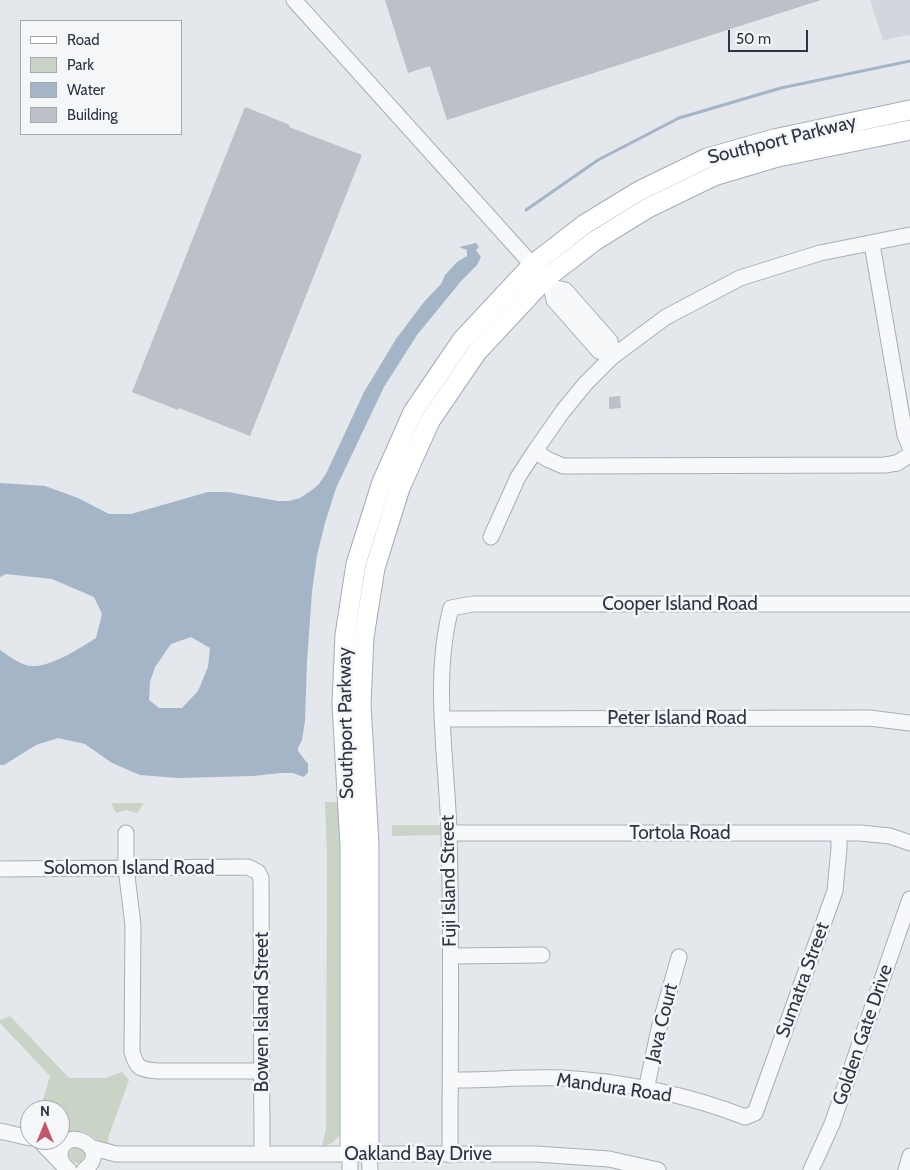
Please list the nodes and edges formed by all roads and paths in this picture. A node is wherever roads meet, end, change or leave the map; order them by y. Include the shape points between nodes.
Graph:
1 (294, 0) edge
2 (910, 110) edge
3 (910, 130) edge
4 (910, 235) edge
5 (872, 244) junction
6 (532, 265) junction
7 (548, 283) junction
8 (612, 357) junction
9 (910, 447) edge
10 (535, 451) junction
11 (910, 455) edge
12 (491, 537) dead end
13 (910, 604) edge
14 (451, 608) joint
15 (443, 719) junction
16 (910, 724) edge
17 (126, 833) dead end
18 (449, 833) junction
19 (839, 833) junction
20 (910, 843) edge
21 (126, 868) junction
22 (0, 869) edge
23 (258, 872) joint
24 (910, 899) edge
25 (542, 955) dead end
26 (450, 956) junction
27 (679, 957) dead end
28 (262, 1071) junction
29 (451, 1080) junction
30 (646, 1090) junction
31 (744, 1118) joint
32 (0, 1131) edge
33 (20, 1136) edge
34 (70, 1140) edge
35 (90, 1147) junction
36 (49, 1150) edge
37 (61, 1150) edge
38 (116, 1154) junction
39 (262, 1154) junction
40 (450, 1154) junction
41 (910, 1156) edge
42 (350, 1162) edge
43 (370, 1162) edge
44 (608, 1165) edge
45 (86, 1168) edge
46 (67, 1169) edge
47 (658, 1170) edge
48 (811, 1170) edge
49 (906, 1170) edge

1 - 6 street
2 - 6 main road, Southport Parkway via 774,138 707,158 616,205 585,224
3 - 7 main road, Southport Parkway via 778,157 714,176 641,212 596,240
4 - 5 street
5 - 8 street via 820,253 740,278 666,317
5 - 9 street via 905,435
6 - 7 street
6 - 42 main road, Southport Parkway via 462,340 413,412 382,482 356,564 345,635 342,704 350,846
7 - 8 street via 565,290 610,342
7 - 43 main road, Southport Parkway via 477,352 430,421 400,488 375,568 364,637 361,704 369,845
8 - 10 street via 563,411
10 - 11 street via 563,466 885,465
10 - 12 street via 518,477
13 - 14 street, Cooper Island Road via 473,604
14 - 15 street, Fuji Island Street via 442,664
15 - 16 street, Peter Island Road via 869,718
15 - 18 street, Fuji Island Street
17 - 21 street
18 - 19 street, Tortola Road
18 - 26 street, Fuji Island Street
19 - 20 street, Tortola Road via 875,834
19 - 31 street, Sumatra Street via 835,891 755,1113
21 - 22 street, Solomon Island Road
21 - 23 street, Solomon Island Road via 248,867
21 - 28 street via 133,925 132,1052 135,1064 141,1069 158,1071
23 - 28 street, Bowen Island Street via 262,878
24 - 48 street, Golden Gate Drive via 832,1124
25 - 26 street
26 - 29 street, Fuji Island Street
27 - 30 street, Java Court
28 - 39 street, Bowen Island Street
29 - 30 street, Mandura Road via 561,1078
29 - 40 street, Fuji Island Street
30 - 31 street, Mandura Road via 716,1106
32 - 33 street
34 - 35 street, Oakland Bay Drive via 82,1140
35 - 38 street, Oakland Bay Drive
35 - 45 street via 93,1157
36 - 46 street
37 - 46 street via 60,1159
38 - 39 street, Oakland Bay Drive
38 - 45 street, Oakland Bay Drive
39 - 42 street, Oakland Bay Drive
40 - 43 street, Oakland Bay Drive
40 - 44 street, Oakland Bay Drive via 536,1154
41 - 49 street
42 - 43 street, Oakland Bay Drive
44 - 47 street, Oakland Bay Drive

